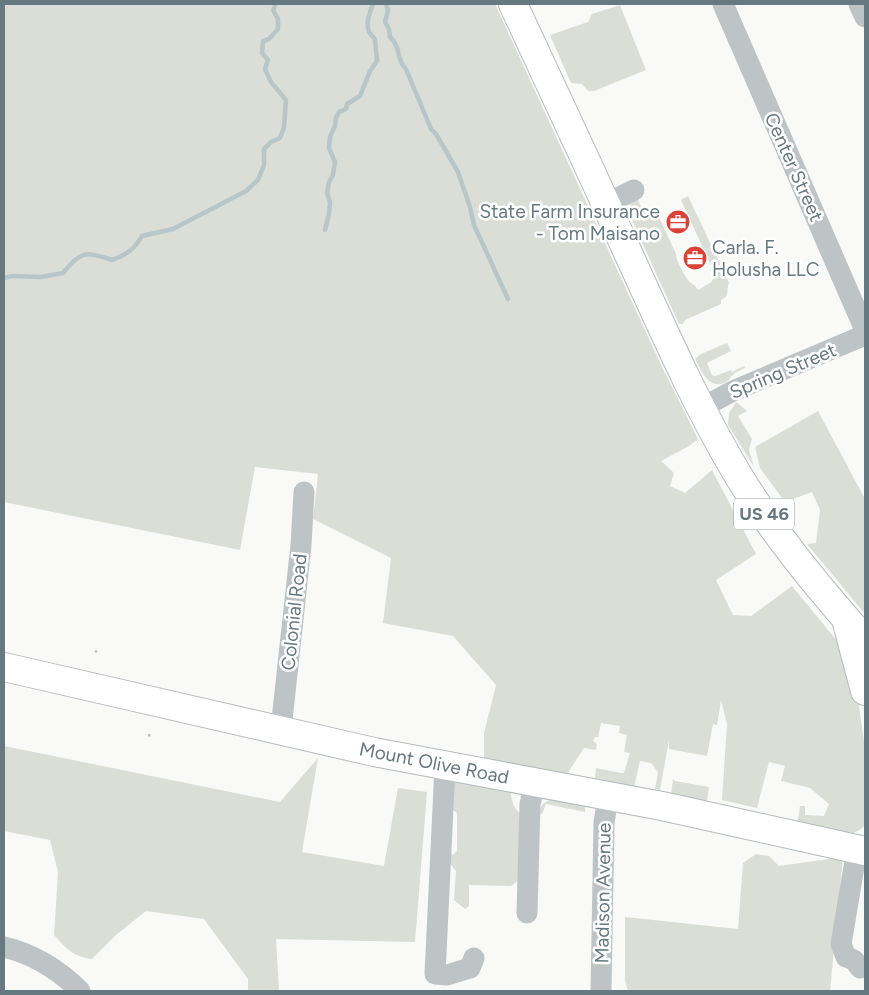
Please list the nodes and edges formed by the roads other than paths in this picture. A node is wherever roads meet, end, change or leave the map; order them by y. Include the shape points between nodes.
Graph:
1 (513, 4) edge
2 (723, 4) edge
3 (860, 4) edge
4 (865, 17) edge
5 (634, 190) dead end
6 (606, 204) junction
7 (865, 330) edge
8 (865, 335) edge
9 (701, 408) junction
10 (304, 492) dead end
11 (846, 619) junction
12 (865, 640) edge
13 (4, 667) edge
14 (865, 691) edge
15 (280, 731) junction
16 (445, 766) junction
17 (535, 783) junction
18 (608, 796) junction
19 (861, 850) edge
20 (527, 913) dead end
21 (4, 947) edge
22 (474, 958) dead end
23 (860, 968) dead end
24 (80, 991) edge
25 (601, 991) edge

1 - 6 main road, US 46
2 - 7 street, Center Street
3 - 4 street
5 - 6 street
6 - 9 main road, US 46
8 - 9 street, Spring Street via 733,391
9 - 11 main road, US 46 via 756,503
10 - 15 street, Colonial Road
11 - 12 main road, US 46
11 - 14 main road
13 - 15 main road, Mount Olive Road
15 - 16 main road, Mount Olive Road
16 - 17 main road, Mount Olive Road
16 - 22 street via 435,974 447,975 470,968
17 - 18 main road, Mount Olive Road
17 - 20 street via 530,804
18 - 19 main road, Mount Olive Road
18 - 25 street, Madison Avenue via 604,823
19 - 23 street via 841,944 846,957 854,960
21 - 24 street via 45,964

